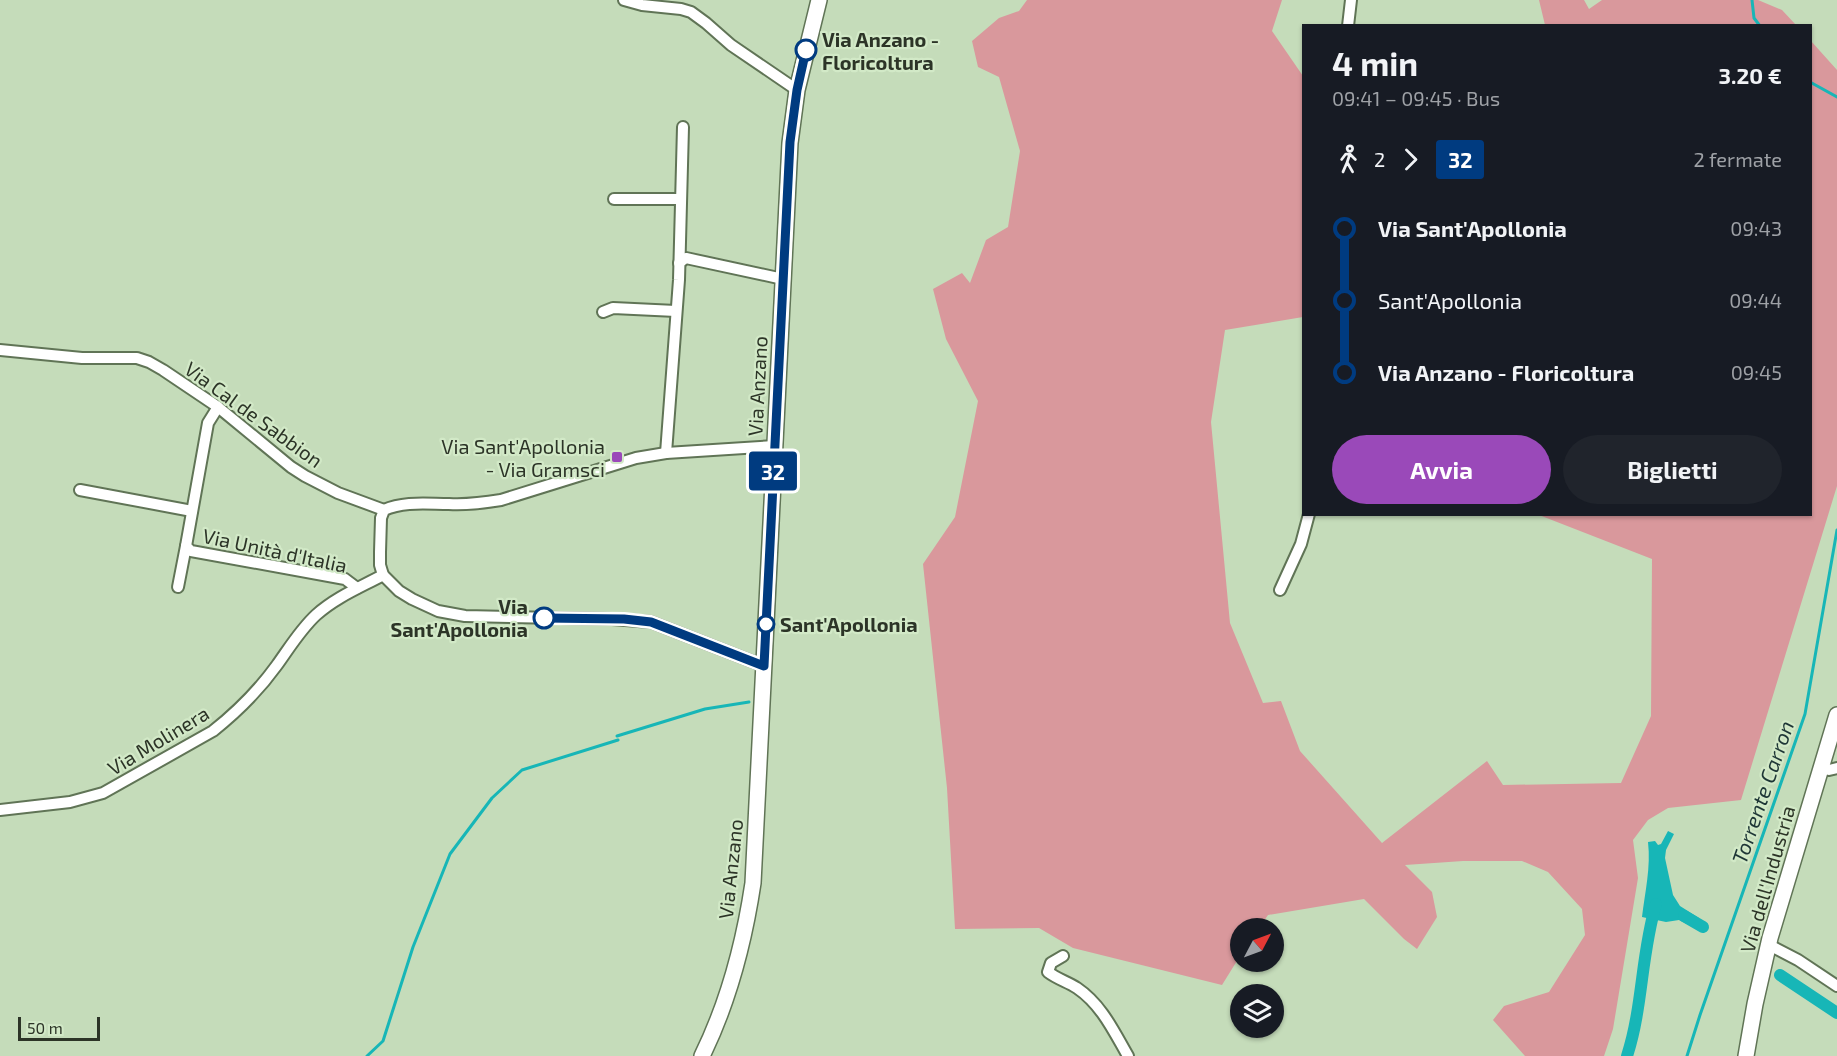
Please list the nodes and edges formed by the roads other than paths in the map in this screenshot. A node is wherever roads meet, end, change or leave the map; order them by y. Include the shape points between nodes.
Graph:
1 (624, 0) edge
2 (819, 0) edge
3 (1351, 0) edge
4 (1348, 24) edge
5 (797, 90) junction
6 (683, 127) dead end
7 (614, 199) dead end
8 (681, 200) junction
9 (679, 264) junction
10 (783, 279) junction
11 (676, 311) junction
12 (603, 312) dead end
13 (0, 350) edge
14 (218, 407) junction
15 (775, 446) junction
16 (666, 453) junction
17 (80, 490) dead end
18 (384, 510) junction
19 (192, 512) junction
20 (1309, 516) edge
21 (186, 546) junction
22 (383, 575) junction
23 (178, 587) dead end
24 (357, 588) junction
25 (1280, 590) dead end
26 (764, 666) junction
27 (1837, 715) edge
28 (1821, 768) junction
29 (1837, 768) edge
30 (0, 810) edge
31 (1769, 945) junction
32 (1063, 956) dead end
33 (1837, 986) edge
34 (704, 1055) edge
35 (1128, 1056) edge
36 (1746, 1056) edge

1 - 5 street via 691,12
2 - 5 main road, Via Anzano
3 - 4 street
5 - 10 main road, Via Anzano via 790,142
6 - 8 street
7 - 8 street
8 - 9 street
9 - 10 street via 686,258
9 - 11 street
10 - 15 main road, Via Anzano
11 - 12 street via 613,308
11 - 16 street
13 - 14 street, Via Cal de Sabbion via 82,358 137,358 163,370
14 - 18 street, Via Cal de Sabbion via 305,476
14 - 19 street, Via Unità d'Italia via 208,423
15 - 16 street
15 - 26 main road, Via Anzano
16 - 18 street via 636,458 491,502 412,504
17 - 19 street, Via Unità d'Italia
18 - 22 street via 380,552
19 - 21 street, Via Unità d'Italia
20 - 25 street
21 - 23 street
21 - 24 street, Via Unità d'Italia via 191,551 345,579
22 - 24 street, Via Molinera
22 - 26 street via 412,599 450,614 651,622
24 - 30 street, Via Molinera via 303,628 259,688 213,731 103,793 70,802
26 - 34 main road, Via Anzano via 752,893 730,989
27 - 28 main road, Via dell'Industria
28 - 29 street
28 - 31 main road, Via dell'Industria
31 - 33 street
31 - 36 main road, Via dell'Industria
32 - 35 street via 1051,963 1048,972 1076,987 1099,1007

